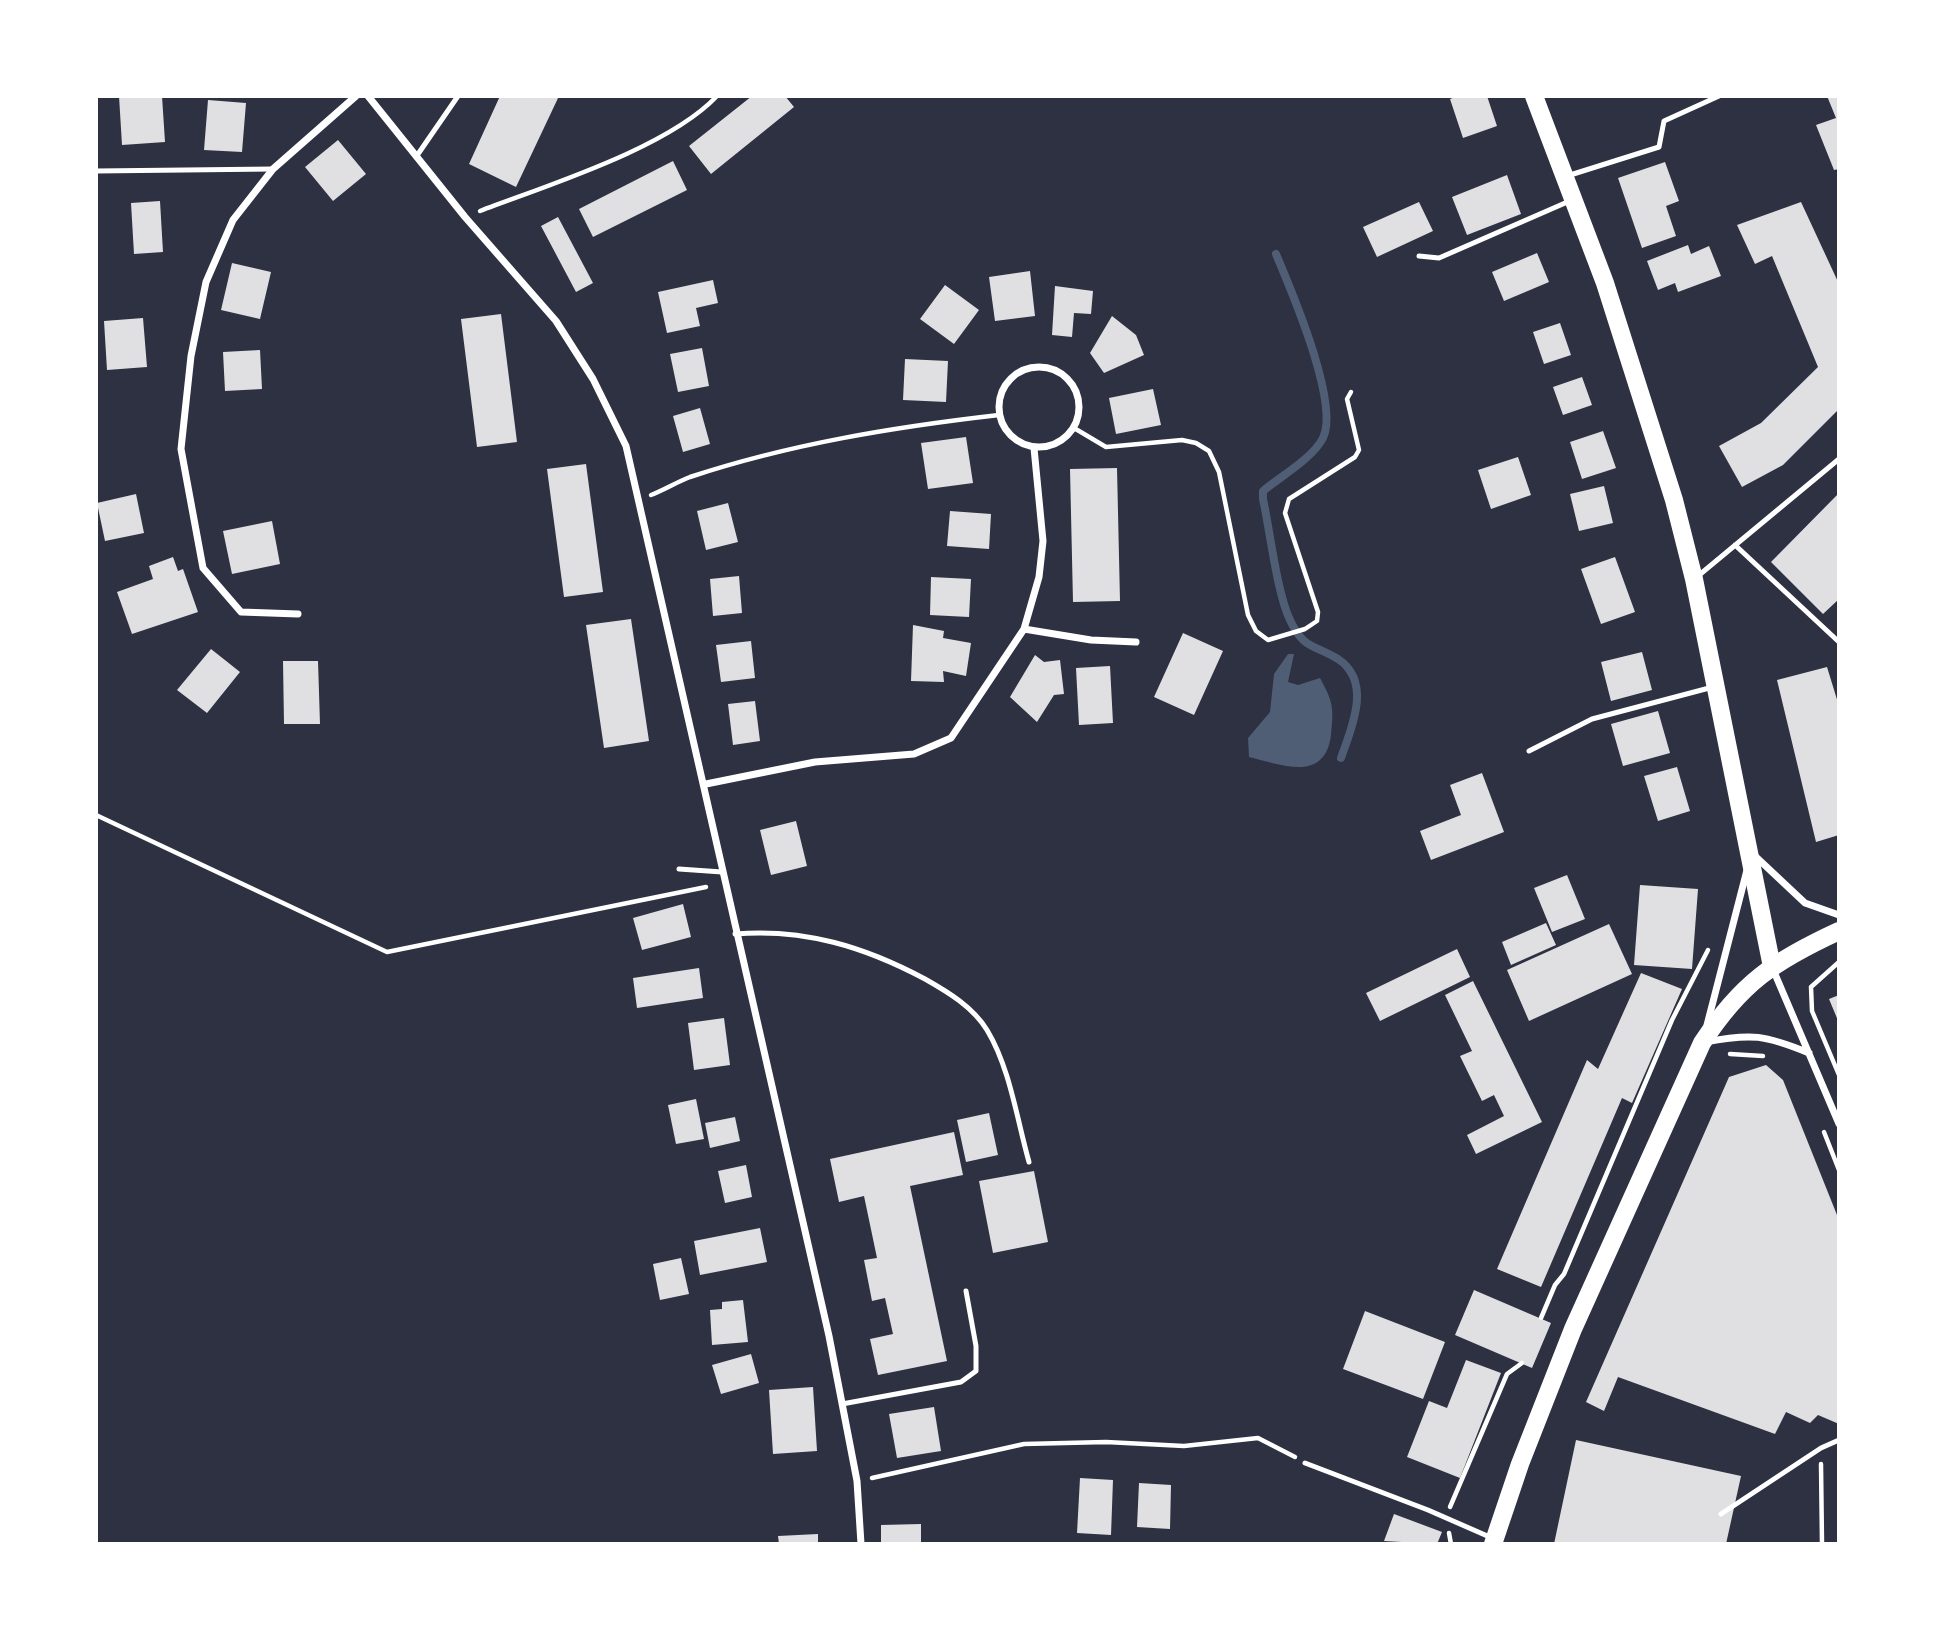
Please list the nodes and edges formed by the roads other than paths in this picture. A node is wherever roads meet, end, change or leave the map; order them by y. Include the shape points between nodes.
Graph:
1 (356, 96) edge
2 (368, 96) edge
3 (458, 96) edge
4 (1534, 96) edge
5 (1719, 96) edge
6 (416, 157) junction
7 (273, 169) junction
8 (96, 171) edge
9 (1564, 177) junction
10 (1573, 200) junction
11 (1419, 256) dead end
12 (1034, 448) junction
13 (1839, 459) edge
14 (1735, 545) junction
15 (1694, 579) junction
16 (298, 614) dead end
17 (1024, 629) junction
18 (1136, 642) dead end
19 (1839, 642) edge
20 (1714, 687) junction
21 (1529, 751) dead end
22 (706, 785) junction
23 (1751, 852) junction
24 (679, 869) dead end
25 (722, 872) junction
26 (1839, 915) edge
27 (1839, 931) edge
28 (735, 934) junction
29 (1772, 967) junction
30 (1702, 1043) junction
31 (1809, 1053) junction
32 (1839, 1124) edge
33 (1029, 1162) dead end
34 (965, 1292) dead end
35 (842, 1404) junction
36 (1839, 1440) edge
37 (1306, 1463) road end
38 (1720, 1514) dead end
39 (1494, 1542) edge
40 (861, 1544) edge

1 - 7 street
2 - 6 street
3 - 6 lane
4 - 9 main road
5 - 9 lane via 1664,121 1659,147
6 - 22 street via 556,321 593,379 626,446
7 - 8 lane
7 - 16 street via 233,219 205,282 181,449 204,568 241,612
9 - 10 main road
10 - 11 lane via 1438,258
10 - 15 main road via 1666,474
12 - 12 street via 1050,447 1074,428 1079,416 1076,391 1063,374 1048,367 1027,368 1014,375 1001,393 999,415 1008,434
12 - 17 street via 1043,541 1039,577
13 - 14 lane
14 - 15 lane
14 - 19 lane
15 - 20 main road
17 - 18 street
17 - 22 street via 951,738 914,754 815,762
20 - 21 lane via 1592,719
20 - 23 main road
22 - 25 street
23 - 26 street via 1805,903
23 - 29 main road
23 - 30 street
24 - 25 lane
25 - 28 street
27 - 29 main road
28 - 33 lane via 790,933 851,945 943,989 975,1013 997,1048
28 - 35 street
29 - 30 main road via 1745,986
29 - 31 street
30 - 31 street via 1742,1035 1770,1037
30 - 39 main road via 1573,1329
31 - 32 street
34 - 35 lane via 976,1371 961,1382
35 - 40 street via 857,1481
36 - 38 lane
37 - 39 lane via 1448,1518

